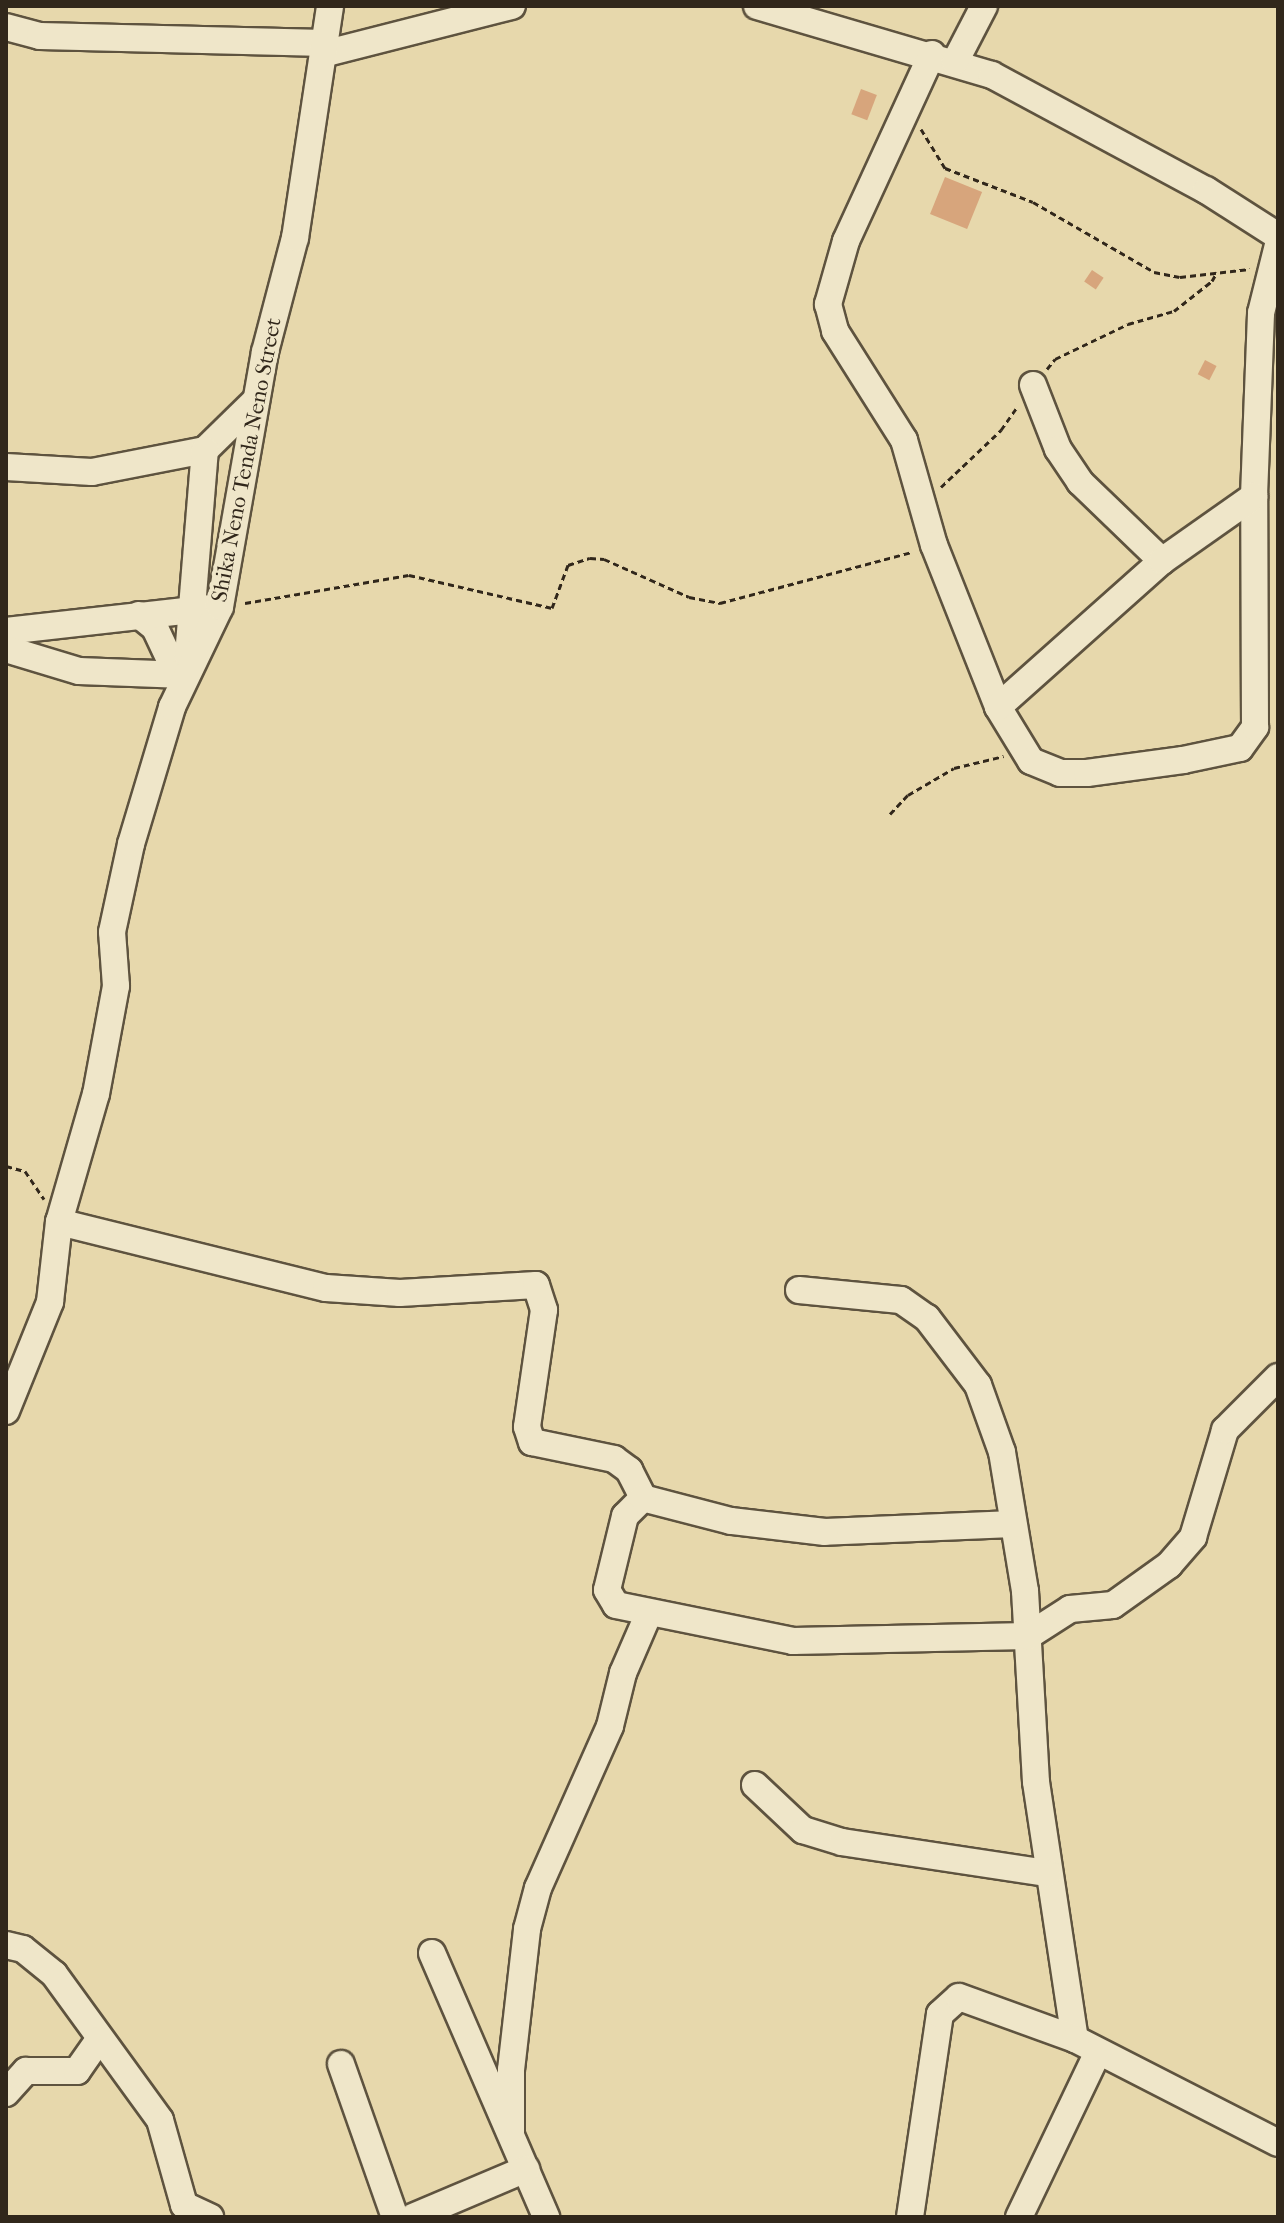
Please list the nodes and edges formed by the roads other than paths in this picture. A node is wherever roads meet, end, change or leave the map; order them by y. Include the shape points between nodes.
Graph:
1 (330, 6) edge
2 (512, 6) edge
3 (984, 6) edge
4 (765, 7) edge
5 (417, 17) edge
6 (6, 27) edge
7 (324, 48) junction
8 (944, 58) junction
9 (1278, 236) edge
10 (1274, 256) edge
11 (1033, 385) road end
12 (256, 400) junction
13 (205, 450) junction
14 (6, 467) edge
15 (1254, 496) junction
16 (1162, 561) junction
17 (208, 608) junction
18 (139, 615) junction
19 (6, 631) edge
20 (6, 649) edge
21 (180, 680) junction
22 (998, 707) junction
23 (59, 1222) junction
24 (799, 1290) dead end
25 (1278, 1377) edge
26 (6, 1411) edge
27 (643, 1498) junction
28 (1013, 1524) junction
29 (649, 1613) junction
30 (1028, 1636) junction
31 (755, 1785) dead end
32 (1048, 1873) junction
33 (6, 1945) edge
34 (432, 1953) dead end
35 (99, 2040) junction
36 (1086, 2046) junction
37 (341, 2064) dead end
38 (6, 2093) edge
39 (511, 2133) junction
40 (1278, 2143) edge
41 (526, 2169) junction
42 (210, 2217) edge
43 (395, 2217) edge
44 (413, 2217) edge
45 (546, 2217) edge
46 (910, 2217) edge
47 (1019, 2217) edge

1 - 7 street, Shika Neno Tenda Neno Street
2 - 5 street
3 - 8 street
4 - 8 street
5 - 7 street
6 - 7 street via 40,36
7 - 12 street, Shika Neno Tenda Neno Street via 295,238
8 - 9 street via 1065,111
8 - 22 street via 910,104 846,241 828,304 835,331 904,440 934,545
10 - 15 street via 1261,313
11 - 16 street via 1058,449 1080,482
12 - 13 street
12 - 17 street, Shika Neno Tenda Neno Street
13 - 14 street via 92,472
13 - 17 street
15 - 16 street
15 - 22 street via 1258,695 1248,740 1240,748 1183,760 1060,773 1031,761
16 - 22 street
17 - 18 street
17 - 21 street, Shika Neno Tenda Neno Street
18 - 19 street
18 - 21 street via 155,628
20 - 21 street via 79,671
21 - 23 street, Shika Neno Tenda Neno Street via 131,844 112,932 113,1015
23 - 26 street, Shika Neno Tenda Neno Street via 50,1302
23 - 27 street via 326,1288 400,1293 536,1285 544,1310 527,1427 532,1442 614,1459 629,1470
24 - 28 street via 901,1300 927,1318 978,1385 1002,1452
25 - 30 street via 1225,1430 1193,1537 1169,1565 1113,1605 1070,1609
27 - 28 street via 731,1521 825,1532
27 - 29 street via 625,1516 607,1590 616,1605
28 - 30 street
29 - 30 street via 793,1641
29 - 39 street via 623,1673 610,1726 588,1767 531,1915 519,1972
30 - 32 street via 1036,1782
31 - 32 street via 803,1830 842,1842
32 - 36 street
33 - 35 street via 40,1959
34 - 39 street
35 - 38 street via 77,2071 26,2071
35 - 42 street via 160,2120 184,2205
36 - 40 street
36 - 46 street via 977,2000 959,1997 947,2003 940,2014
36 - 47 street
37 - 43 street
39 - 41 street
41 - 44 street
41 - 45 street

